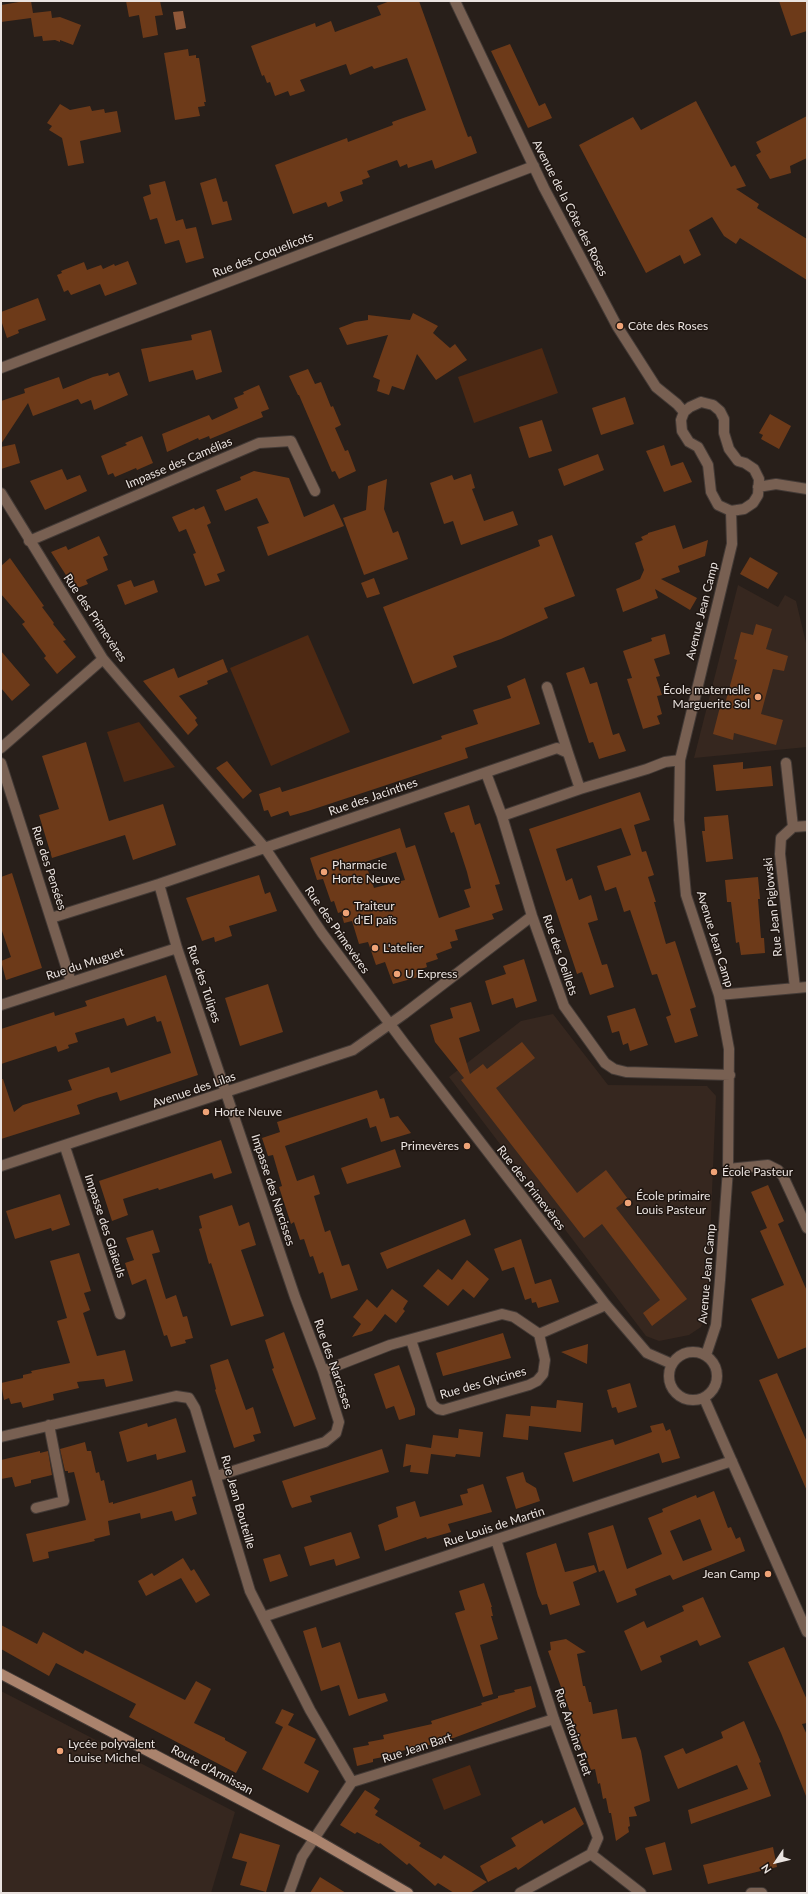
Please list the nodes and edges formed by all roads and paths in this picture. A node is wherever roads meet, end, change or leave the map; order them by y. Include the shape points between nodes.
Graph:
1 (454, 1) edge
2 (534, 166) junction
3 (1, 368) edge
4 (684, 412) junction
5 (758, 487) junction
6 (807, 489) edge
7 (315, 491) dead end
8 (1, 493) edge
9 (731, 511) junction
10 (29, 541) junction
11 (104, 659) junction
12 (547, 688) dead end
13 (1, 748) edge
14 (568, 753) junction
15 (680, 760) junction
16 (1, 763) edge
17 (786, 763) dead end
18 (486, 773) junction
19 (580, 789) junction
20 (502, 816) junction
21 (807, 826) edge
22 (793, 828) junction
23 (265, 848) junction
24 (159, 884) junction
25 (532, 916) junction
26 (51, 918) junction
27 (177, 948) junction
28 (71, 982) junction
29 (807, 987) edge
30 (795, 988) junction
31 (719, 995) junction
32 (1, 1005) edge
33 (390, 1024) junction
34 (730, 1075) junction
35 (226, 1092) junction
36 (65, 1147) junction
37 (1, 1166) edge
38 (728, 1169) junction
39 (807, 1228) edge
40 (294, 1297) joint
41 (606, 1305) junction
42 (120, 1314) dead end
43 (539, 1334) junction
44 (411, 1340) junction
45 (706, 1355) junction
46 (672, 1364) junction
47 (323, 1371) junction
48 (704, 1398) junction
49 (49, 1425) junction
50 (1, 1436) edge
51 (732, 1461) junction
52 (216, 1476) junction
53 (36, 1508) dead end
54 (496, 1540) junction
55 (263, 1617) junction
56 (807, 1630) edge
57 (1, 1674) edge
58 (554, 1719) junction
59 (352, 1782) junction
60 (315, 1839) junction
61 (591, 1854) junction
62 (289, 1893) edge
63 (408, 1893) edge
64 (520, 1893) edge
65 (641, 1893) edge
66 (751, 1893) edge
67 (762, 1893) edge

1 - 2 street, Avenue de la Côte des Roses
2 - 3 street, Rue des Coquelicots
2 - 4 street, Avenue de la Côte des Roses via 616,326 656,387
4 - 5 street via 701,402 713,405 720,411 724,419 724,433 729,449 738,461 754,470 759,479
4 - 9 street via 681,420 682,431 689,442 698,447 708,465 710,492 718,505
5 - 6 street via 776,484
5 - 9 street via 758,496 753,503 744,509
7 - 10 street, Impasse des Camélias via 291,441 259,443
8 - 10 street, Rue des Primevères
9 - 15 street, Avenue Jean Camp via 732,544
10 - 11 street, Rue des Primevères
11 - 13 street
11 - 23 street, Rue des Primevères
12 - 14 street
14 - 18 street, Rue des Jacinthes via 557,748
14 - 19 street
15 - 19 street via 665,762 647,770
15 - 31 street, Avenue Jean Camp via 679,820 686,895
16 - 26 street, Rue des Pensées
17 - 22 street
18 - 20 street, Rue des Oeillets
18 - 23 street, Rue des Jacinthes
19 - 20 street
20 - 25 street, Rue des Oeillets
21 - 22 street
22 - 30 street, Rue Jean Piglowski via 781,838 780,854
23 - 24 street, Rue des Jacinthes
23 - 33 street, Rue des Primevères via 322,933
24 - 26 street, Rue des Jacinthes
24 - 27 street, Rue des Tulipes
25 - 33 street, Avenue des Lilas
25 - 34 street, Rue des Oeillets via 564,1006 606,1063 614,1069 626,1072
26 - 28 street, Rue des Pensées
27 - 28 street, Rue du Muguet
27 - 35 street, Rue des Tulipes
28 - 32 street, Rue du Muguet
29 - 30 street
30 - 31 street
31 - 34 street, Avenue Jean Camp via 729,1049
33 - 35 street, Avenue des Lilas via 353,1050
33 - 41 street, Rue des Primevères
34 - 38 street, Avenue Jean Camp
35 - 36 street, Avenue des Lilas
35 - 40 street, Impasse des Narcisses
36 - 37 street, Avenue des Lilas
36 - 42 street, Impasse des Glaïeuls
38 - 39 street via 768,1165 778,1170
38 - 45 street, Avenue Jean Camp via 716,1325
40 - 47 street, Rue des Narcisses
41 - 43 street
41 - 46 street, Rue des Primevères via 647,1353
43 - 44 street via 514,1317 502,1314
43 - 44 street, Rue des Glycines via 546,1360 543,1374 537,1381 443,1410 432,1404
44 - 47 street via 390,1345
45 - 46 street via 691,1352 677,1358
45 - 48 street via 715,1366 717,1381 710,1394
46 - 48 street via 669,1379 675,1393 689,1400
47 - 52 street, Rue des Narcisses via 339,1422 336,1433 325,1442
48 - 51 street
49 - 50 street, Rue Jean Bouteille
49 - 52 street, Rue Jean Bouteille via 176,1396 188,1398 195,1408
49 - 53 street via 64,1501
51 - 54 street, Rue Louis de Martin
51 - 56 street
52 - 55 street, Rue Jean Bouteille via 250,1591
54 - 55 street, Rue Louis de Martin
54 - 58 street, Rue Antoine Fuet
55 - 59 street, Rue Jean Bouteille via 310,1710
57 - 60 street, Route d'Armissan
58 - 59 street, Rue Jean Bart
58 - 61 street, Rue Antoine Fuet via 598,1838
59 - 60 street
60 - 62 street via 302,1856
60 - 63 street, Route d'Armissan
61 - 64 street
61 - 65 street
66 - 67 street

